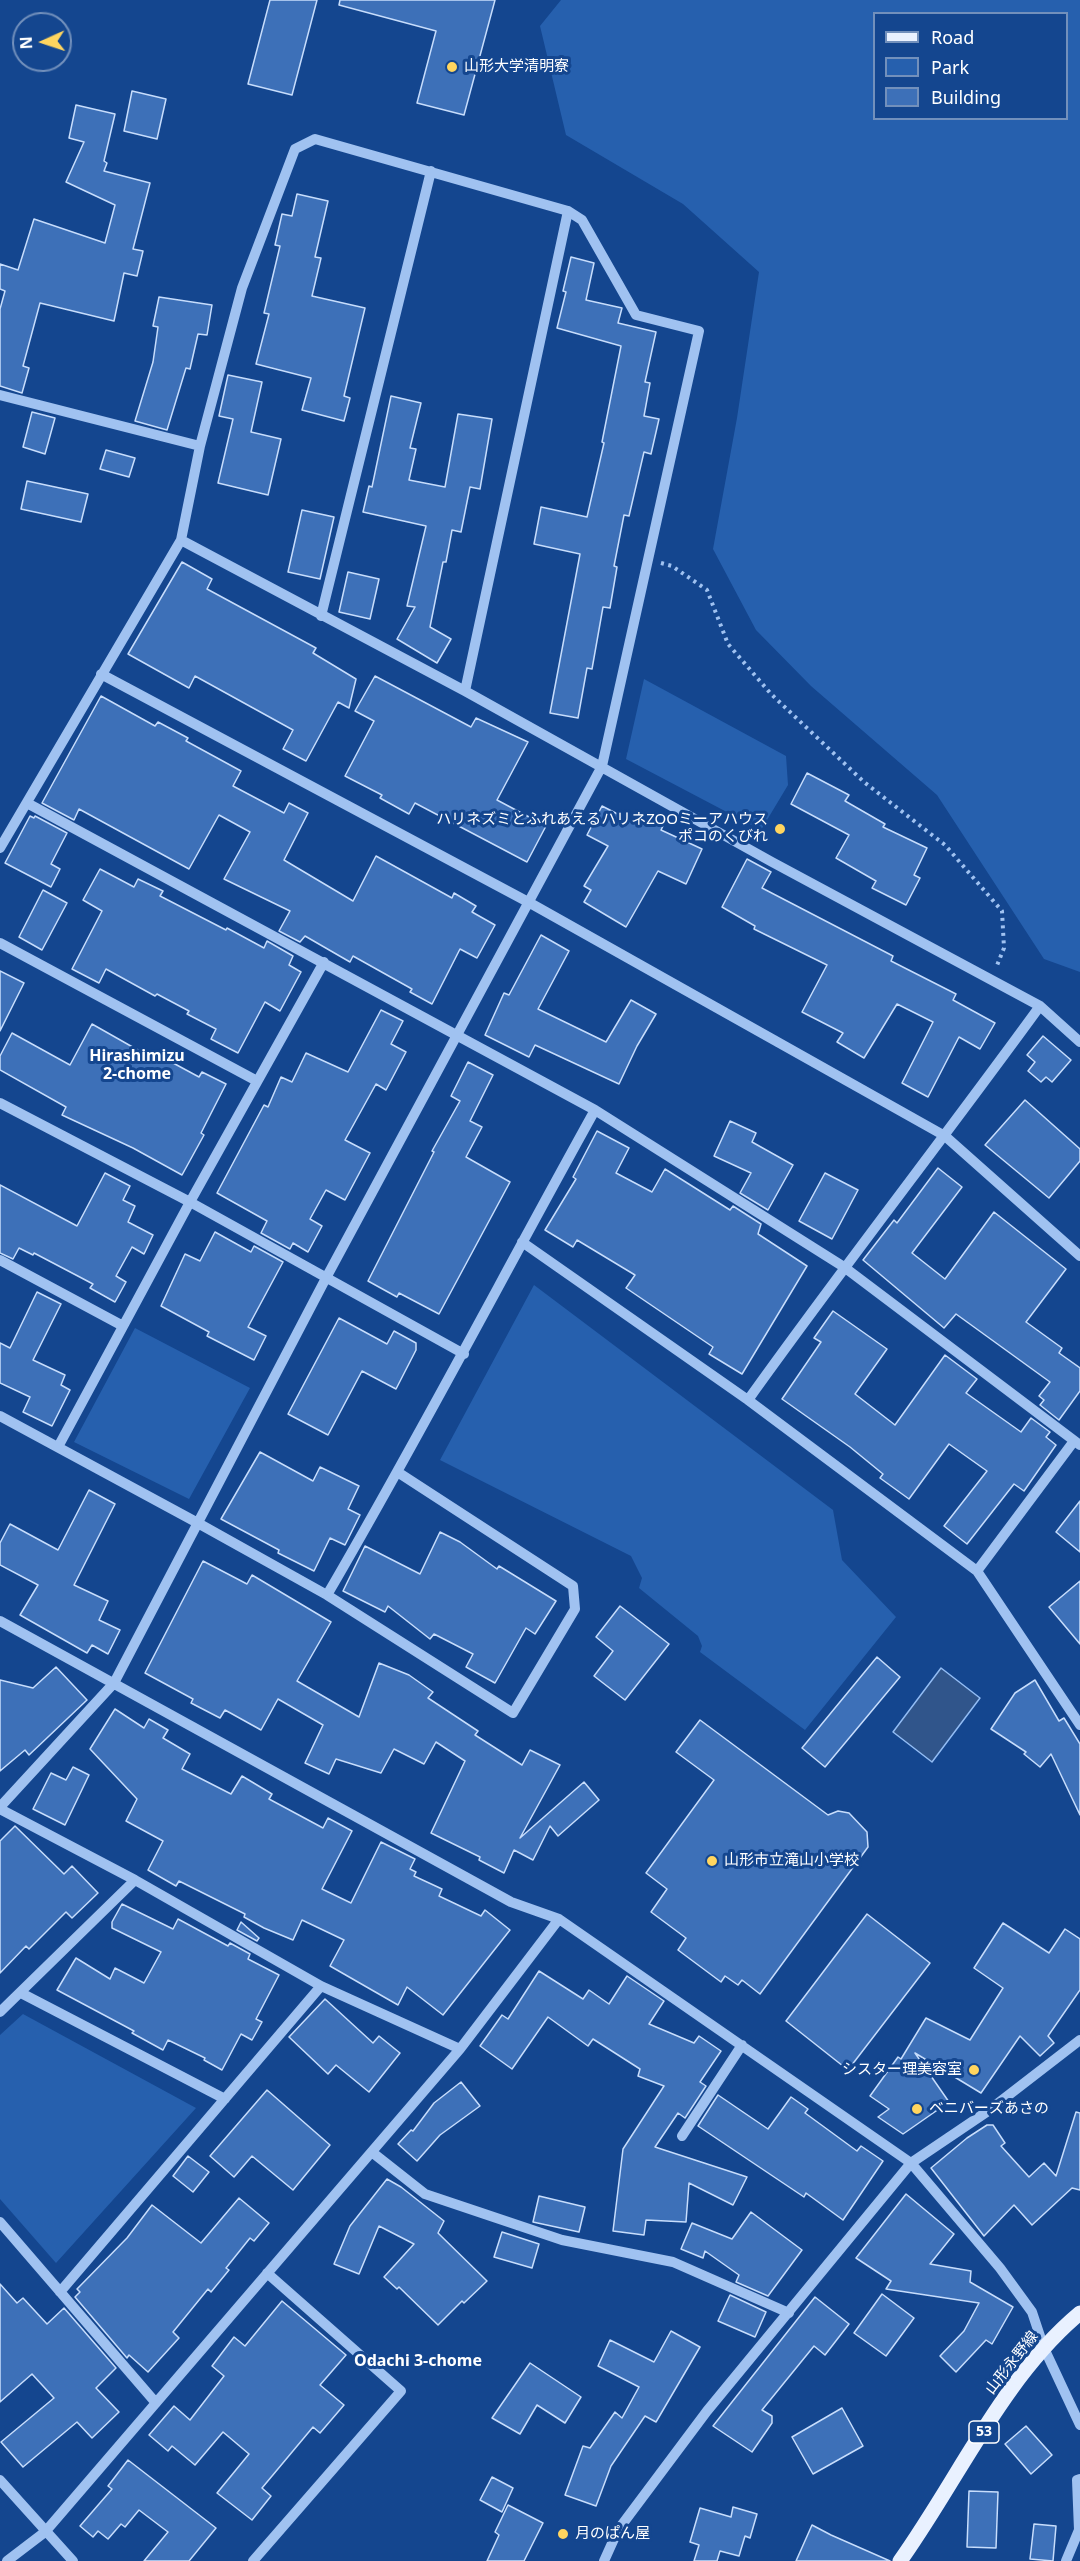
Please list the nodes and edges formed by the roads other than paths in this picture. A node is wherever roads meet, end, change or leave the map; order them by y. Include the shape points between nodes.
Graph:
1 (431, 171) junction
2 (568, 211) junction
3 (0, 395) edge
4 (200, 446) junction
5 (181, 540) junction
6 (321, 616) junction
7 (101, 674) junction
8 (465, 691) junction
9 (602, 766) junction
10 (27, 803) junction
11 (0, 848) edge
12 (530, 903) junction
13 (0, 943) edge
14 (324, 962) junction
15 (1040, 1006) junction
16 (458, 1034) junction
17 (1080, 1041) edge
18 (257, 1081) junction
19 (0, 1103) edge
20 (595, 1110) junction
21 (945, 1136) junction
22 (190, 1202) junction
23 (522, 1242) junction
24 (1080, 1256) edge
25 (0, 1260) edge
26 (843, 1267) junction
27 (326, 1278) junction
28 (123, 1326) junction
29 (464, 1354) junction
30 (748, 1400) junction
31 (0, 1416) edge
32 (1077, 1443) edge
33 (58, 1447) junction
34 (399, 1473) junction
35 (196, 1522) junction
36 (977, 1571) junction
37 (327, 1595) junction
38 (0, 1621) edge
39 (114, 1683) junction
40 (1080, 1725) edge
41 (0, 1808) edge
42 (135, 1880) junction
43 (559, 1919) junction
44 (321, 1986) junction
45 (21, 1993) junction
46 (0, 2012) edge
47 (1080, 2040) edge
48 (742, 2045) junction
49 (460, 2049) junction
50 (225, 2099) junction
51 (682, 2136) dead end
52 (373, 2152) junction
53 (911, 2163) junction
54 (0, 2222) edge
55 (267, 2273) junction
56 (60, 2292) junction
57 (789, 2313) junction
58 (1080, 2313) edge
59 (1044, 2348) junction
60 (156, 2403) junction
61 (1080, 2426) edge
62 (1080, 2479) edge
63 (0, 2480) edge
64 (45, 2532) junction
65 (7, 2561) edge
66 (73, 2561) edge
67 (253, 2561) edge
68 (604, 2561) edge
69 (900, 2561) edge
70 (1066, 2561) edge

1 - 2 street
1 - 4 street via 315,139 295,149 242,288
1 - 6 street
2 - 8 street
2 - 9 street via 582,220 636,315 699,331
3 - 4 street
4 - 5 street
5 - 6 street
5 - 7 street
6 - 8 street
7 - 10 street
7 - 12 street
8 - 9 street
9 - 12 street
9 - 15 street
10 - 11 street
10 - 14 street
12 - 16 street
12 - 21 street
13 - 18 street
14 - 16 street
14 - 18 street
15 - 17 street
15 - 21 street
16 - 20 street
16 - 27 street
18 - 22 street
19 - 22 street
20 - 23 street
20 - 26 street
21 - 24 street
21 - 26 street
22 - 27 street
22 - 28 street
23 - 29 street
23 - 30 street
25 - 28 street
26 - 30 street
26 - 32 street
27 - 29 street
27 - 35 street
28 - 33 street
29 - 34 street
30 - 36 street
31 - 33 street
32 - 36 street
33 - 35 street
34 - 37 street
34 - 37 street via 573,1586 575,1609 513,1713
35 - 37 street
35 - 39 street
36 - 40 street
38 - 39 street
39 - 41 street
39 - 43 street via 511,1902
41 - 42 street
42 - 44 street
42 - 45 street
43 - 48 street
43 - 49 street
44 - 49 street
44 - 50 street
45 - 46 street
45 - 50 street
47 - 53 street via 988,2111
48 - 51 street
48 - 53 street
49 - 52 street
50 - 56 street
52 - 55 street
52 - 57 street via 425,2193 562,2240 673,2262
53 - 57 street
53 - 59 street via 1000,2268 1032,2313
54 - 56 street
55 - 60 street
55 - 67 street via 401,2391
56 - 60 street
57 - 68 street via 707,2411 618,2530
58 - 59 main road, 山形永野線 / 53
59 - 61 street
59 - 69 main road, 山形永野線 / 53 via 1003,2403
60 - 64 street
62 - 70 street via 1079,2530
63 - 64 street
64 - 65 street
64 - 66 street

